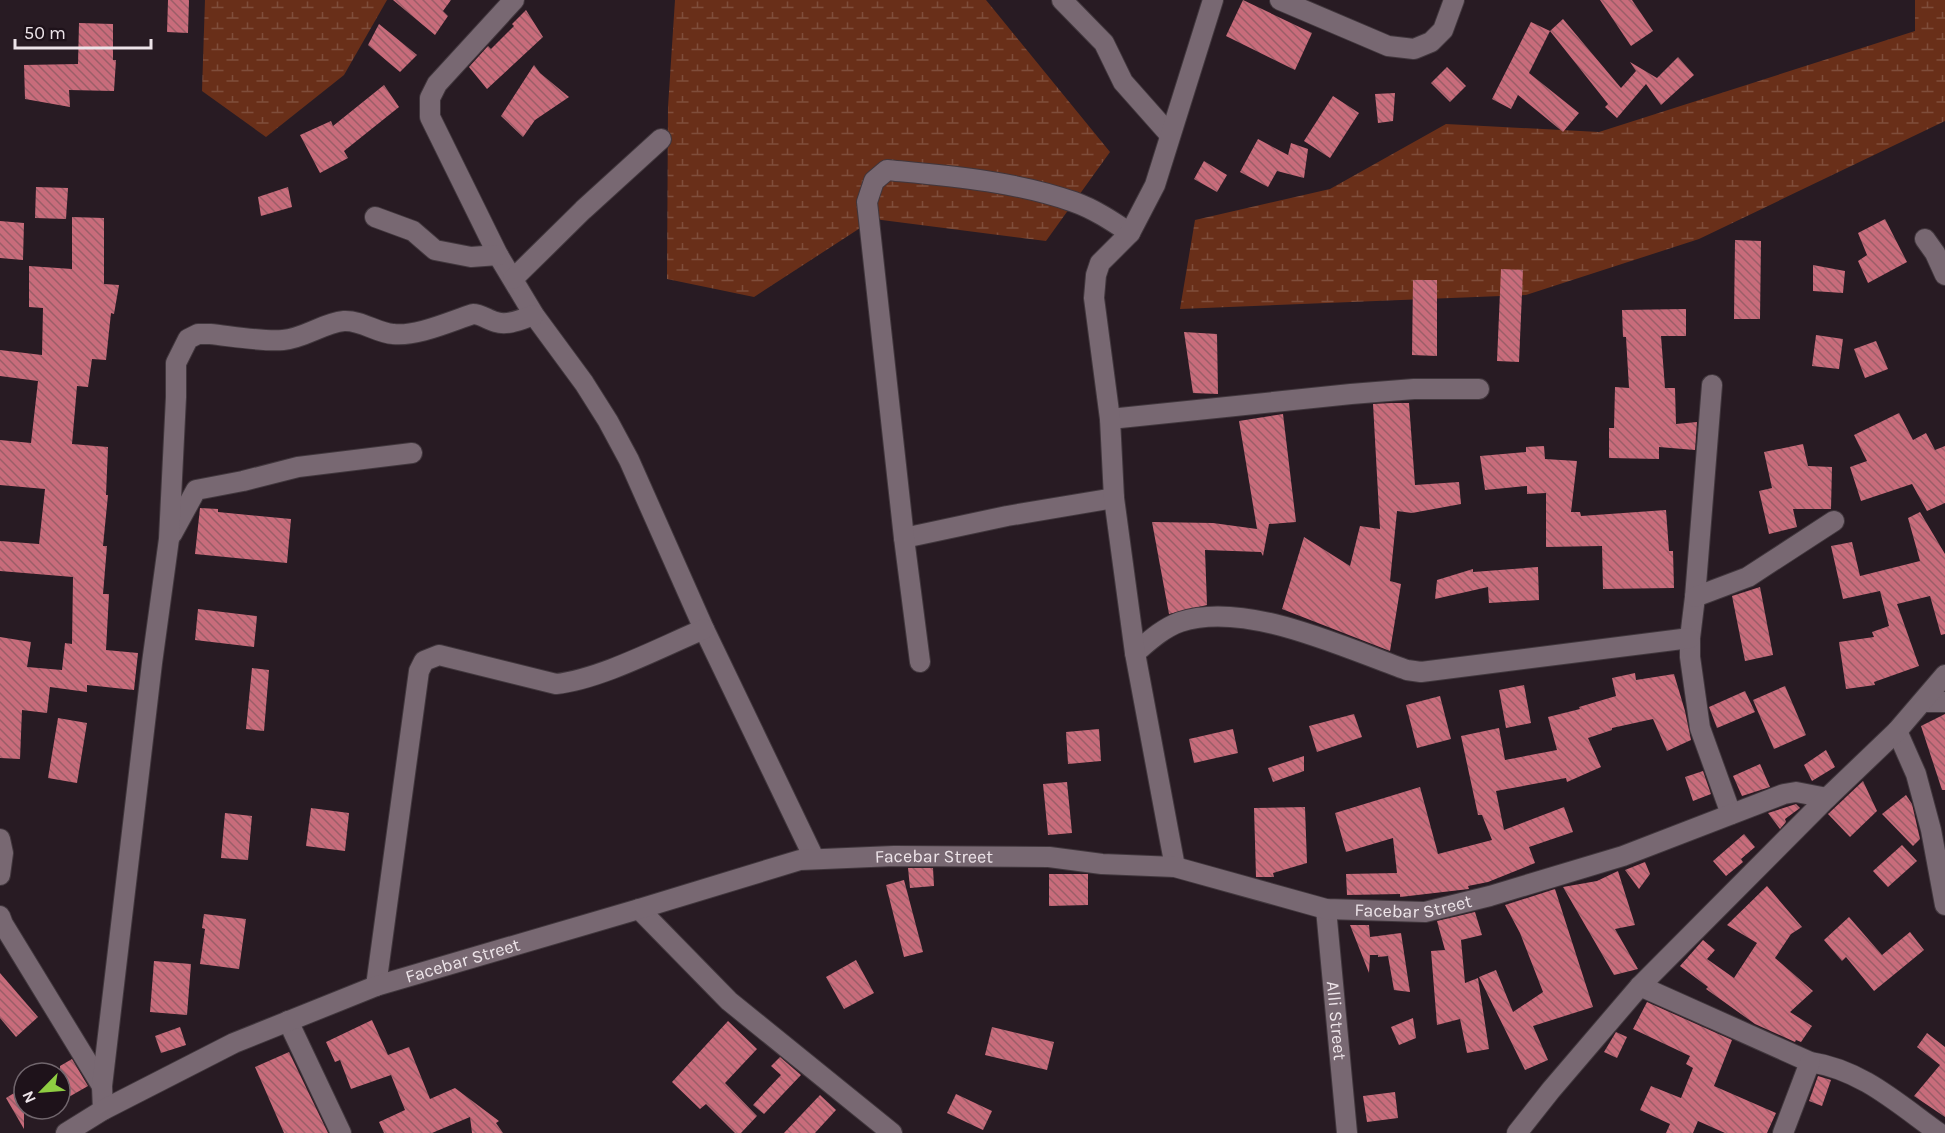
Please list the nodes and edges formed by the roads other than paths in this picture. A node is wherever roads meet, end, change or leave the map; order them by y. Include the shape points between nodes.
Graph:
1 (514, 0) edge
2 (1062, 0) edge
3 (1213, 0) edge
4 (1281, 0) edge
5 (1454, 0) edge
6 (1170, 135) junction
7 (661, 139) dead end
8 (375, 217) dead end
9 (1130, 233) junction
10 (1925, 239) dead end
11 (498, 255) junction
12 (1945, 275) edge
13 (513, 279) junction
14 (534, 315) junction
15 (1712, 385) dead end
16 (1479, 389) dead end
17 (1110, 419) junction
18 (412, 453) dead end
19 (1114, 498) junction
20 (1834, 521) dead end
21 (904, 538) junction
22 (169, 539) junction
23 (1695, 597) junction
24 (704, 629) junction
25 (1690, 638) junction
26 (1135, 653) junction
27 (920, 662) dead end
28 (1945, 675) edge
29 (1923, 702) junction
30 (1945, 702) edge
31 (1897, 731) junction
32 (1827, 798) junction
33 (1731, 814) junction
34 (0, 839) edge
35 (814, 858) junction
36 (1175, 867) junction
37 (0, 874) edge
38 (1945, 905) edge
39 (639, 909) junction
40 (1326, 909) junction
41 (0, 916) edge
42 (376, 986) junction
43 (1640, 987) junction
44 (288, 1021) junction
45 (1810, 1062) junction
46 (102, 1086) junction
47 (103, 1110) junction
48 (66, 1133) edge
49 (341, 1133) edge
50 (892, 1133) edge
51 (1347, 1133) edge
52 (1517, 1133) edge
53 (1783, 1133) edge
54 (1939, 1133) edge

1 - 11 street via 437,84 430,98 430,117
2 - 6 street via 1104,43 1123,82
3 - 6 street
4 - 5 street via 1388,46 1414,49 1431,42 1443,30
6 - 9 street via 1155,184
7 - 13 street
8 - 11 street via 413,231 435,250 471,257
9 - 17 street via 1100,263 1096,276 1094,297
9 - 21 street via 1097,212 1026,189 954,176 887,170 874,182 867,202
10 - 12 street
11 - 13 street
13 - 14 street
14 - 22 street via 505,324 477,314 406,334 345,321 283,340 210,334 188,339 176,363
14 - 24 street via 614,430
15 - 23 street
16 - 17 street via 1351,394
17 - 19 street
18 - 22 street via 298,467 196,490
19 - 21 street
19 - 26 street
20 - 23 street via 1748,577
21 - 27 street
22 - 46 street
23 - 25 street
24 - 35 street
24 - 42 street via 607,670 556,684 439,655 424,661 418,671
25 - 26 street via 1421,672 1313,635 1243,617 1179,623
25 - 33 street via 1701,728
26 - 36 street
28 - 29 street
29 - 30 street
29 - 31 street
31 - 32 street
31 - 38 street via 1916,774
32 - 33 street, Facebar Street via 1790,792
32 - 43 street
33 - 40 street, Facebar Street via 1623,856 1425,912
34 - 37 street
35 - 36 street, Facebar Street via 1049,857
35 - 39 street, Facebar Street
36 - 40 street, Facebar Street
39 - 42 street, Facebar Street
39 - 50 street via 729,1001
40 - 51 street, Alli Street
41 - 46 street
42 - 44 street, Facebar Street
43 - 45 street
43 - 52 street
44 - 47 street, Facebar Street via 234,1043
44 - 49 street
45 - 53 street
45 - 54 street via 1864,1079
46 - 47 street
47 - 48 street, Facebar Street

